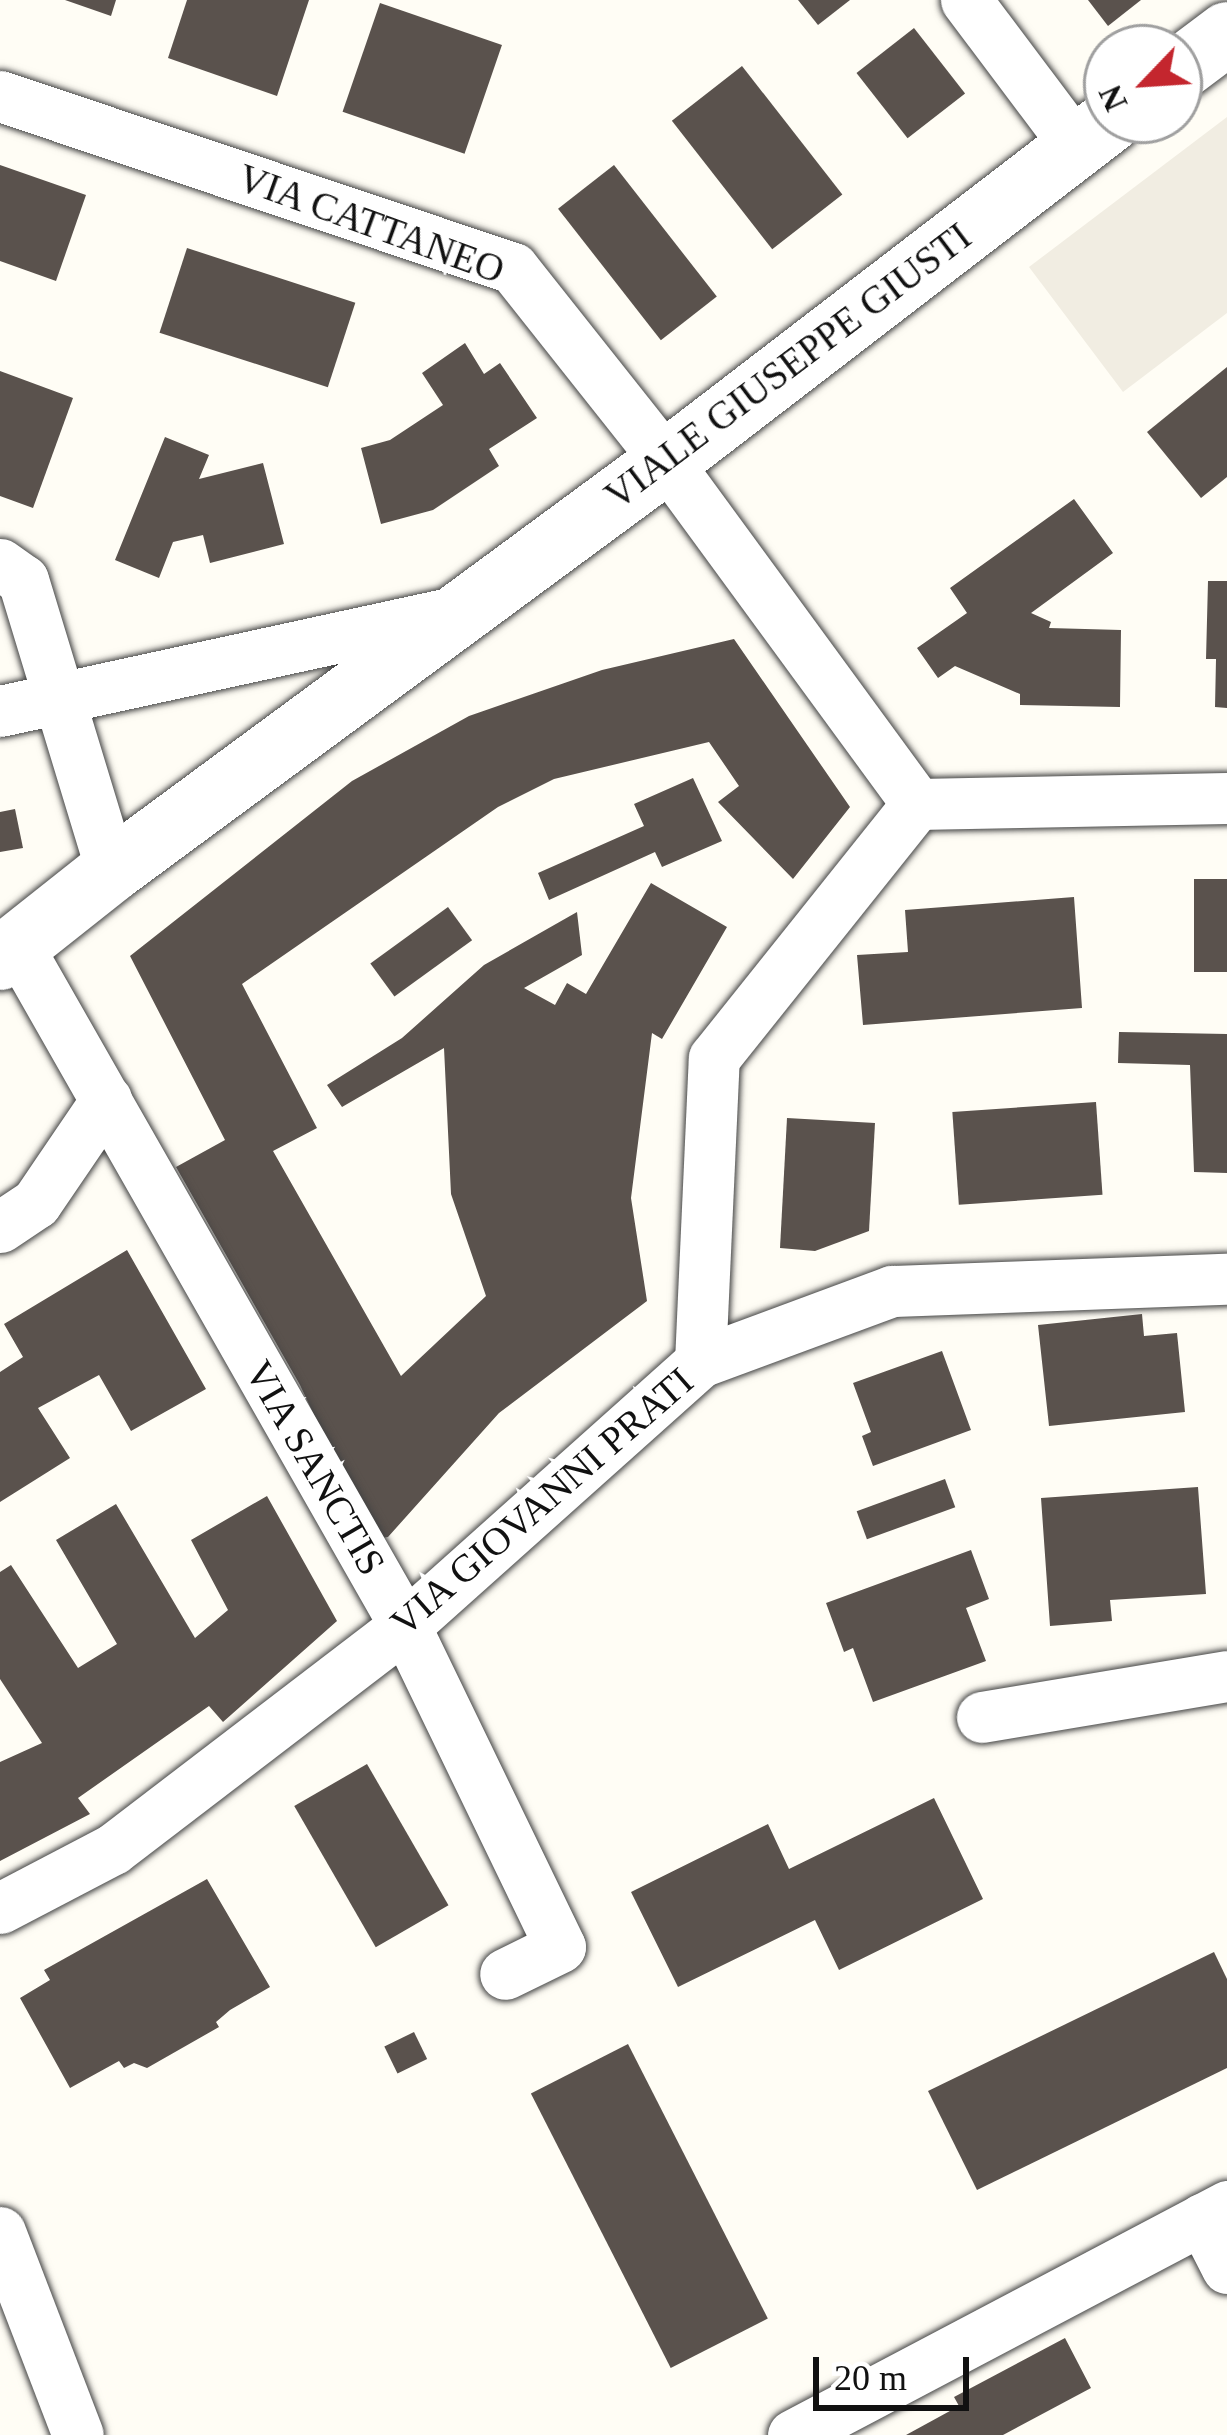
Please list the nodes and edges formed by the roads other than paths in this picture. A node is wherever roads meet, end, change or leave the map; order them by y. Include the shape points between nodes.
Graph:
1 (966, 0) edge
2 (0, 96) edge
3 (1083, 124) edge
4 (1083, 140) edge
5 (666, 461) junction
6 (0, 564) edge
7 (465, 610) junction
8 (59, 699) junction
9 (0, 711) edge
10 (1227, 798) edge
11 (917, 804) junction
12 (111, 870) junction
13 (9, 952) edge
14 (106, 1100) junction
15 (0, 1227) edge
16 (1227, 1280) edge
17 (700, 1362) junction
18 (404, 1626) junction
19 (1227, 1676) edge
20 (982, 1717) dead end
21 (0, 1908) edge
22 (505, 1974) dead end
23 (1215, 2212) edge
24 (0, 2232) edge
25 (1227, 2268) edge
26 (78, 2435) edge
27 (793, 2435) edge

1 - 3 street
2 - 5 street, VIA CATTANEO via 513,268
4 - 5 street, VIALE GIUSEPPE GIUSTI
5 - 7 street, VIALE GIUSEPPE GIUSTI
5 - 11 street, VIA CATTANEO
6 - 8 street via 23,580
7 - 8 street, VIALE GIUSEPPE GIUSTI
7 - 12 street, VIALE GIUSEPPE GIUSTI
8 - 9 street, VIALE GIUSEPPE GIUSTI
8 - 12 street
10 - 11 street
11 - 17 street via 714,1058
12 - 13 street, VIALE GIUSEPPE GIUSTI
13 - 14 street, VIA SANCTIS
14 - 15 street via 36,1203
14 - 18 street, VIA SANCTIS
16 - 17 street, VIA GIOVANNI PRATI via 892,1291
17 - 18 street, VIA GIOVANNI PRATI
18 - 21 street, VIA GIOVANNI PRATI via 113,1850
18 - 22 street, VIA SANCTIS via 560,1947
19 - 20 street
23 - 25 street
23 - 27 street
24 - 26 street

